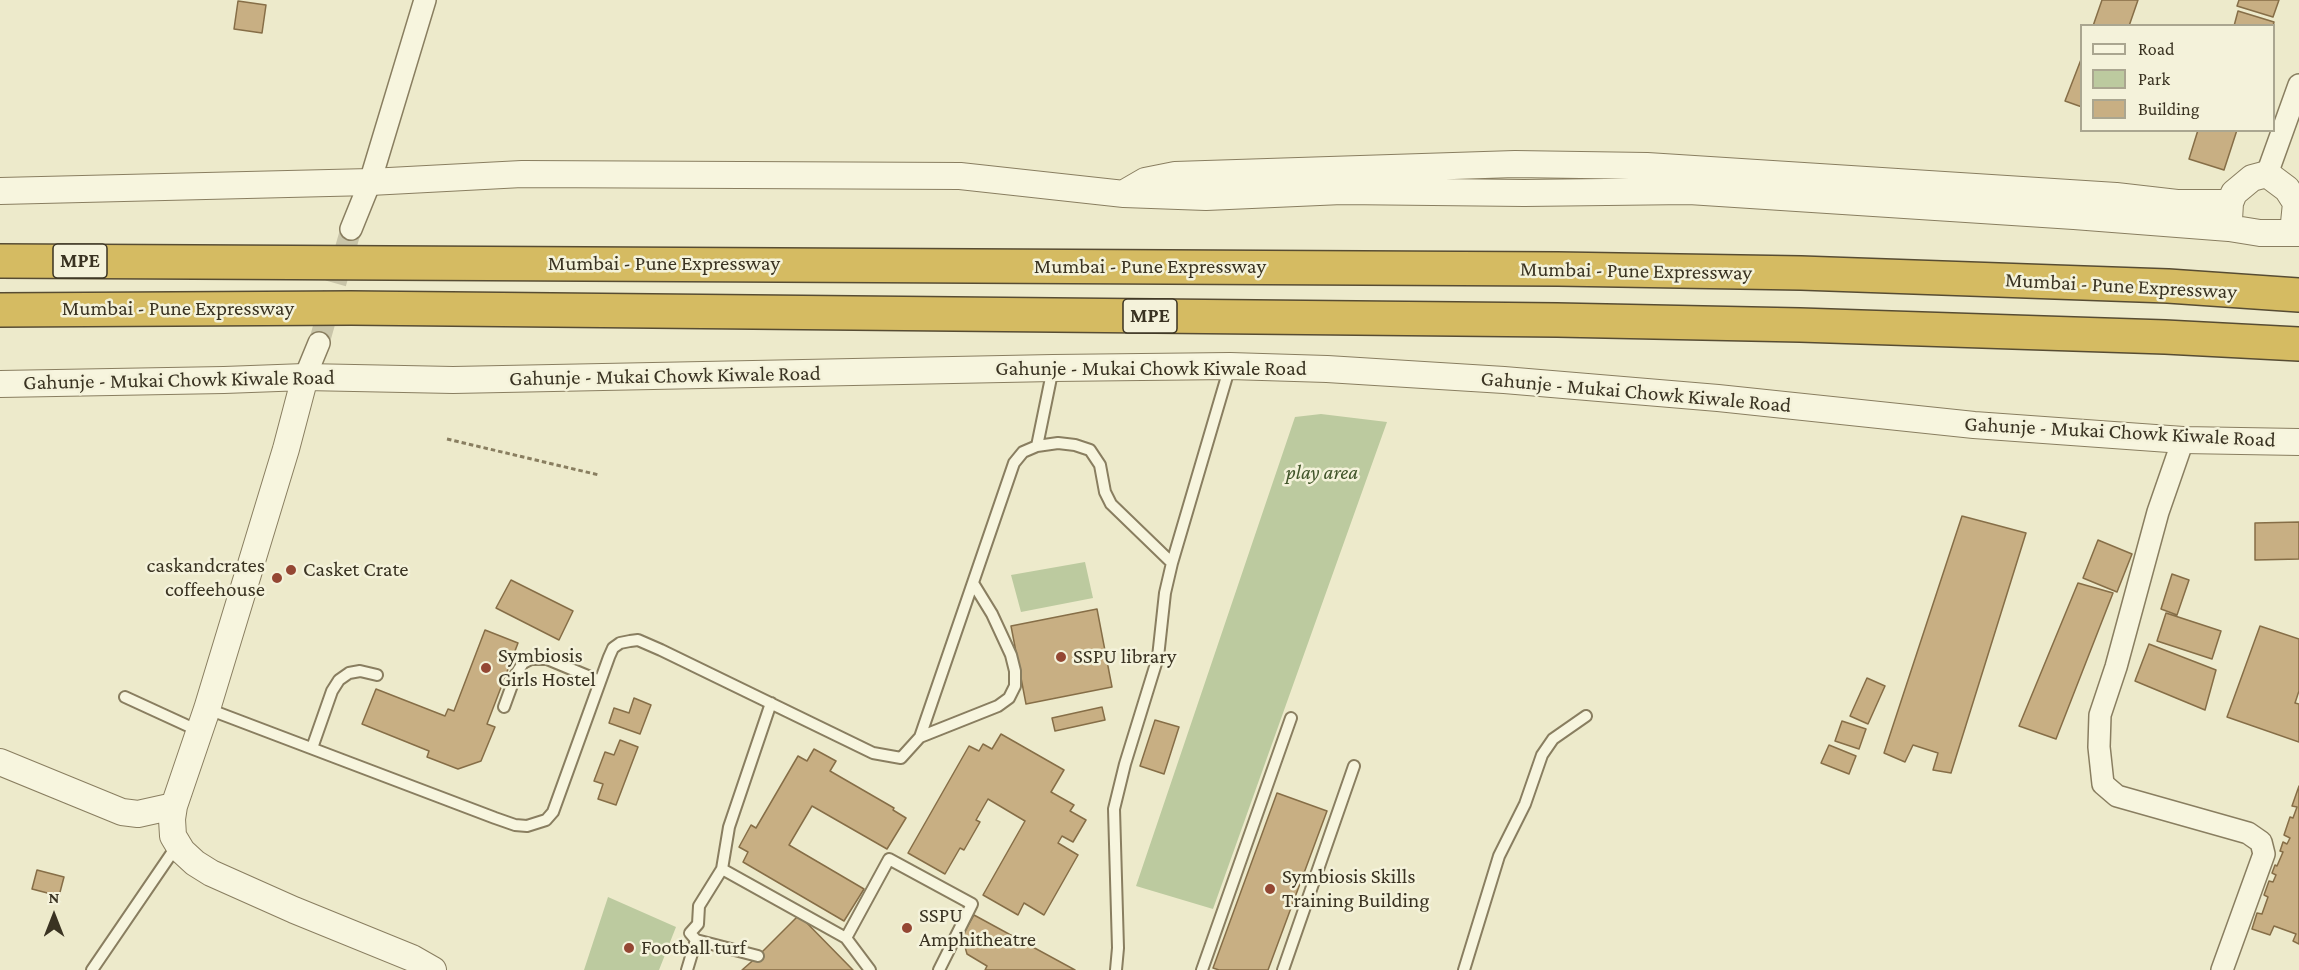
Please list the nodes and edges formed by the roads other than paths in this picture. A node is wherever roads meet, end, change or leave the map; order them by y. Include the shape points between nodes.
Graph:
1 (425, 0) edge
2 (2299, 85) edge
3 (2266, 174) junction
4 (370, 182) junction
5 (0, 191) edge
6 (1124, 194) junction
7 (2230, 202) junction
8 (2297, 203) edge
9 (2229, 228) junction
10 (351, 229) tunnel mouth
11 (2296, 233) edge
12 (0, 261) edge
13 (2299, 295) edge
14 (0, 310) edge
15 (319, 343) tunnel mouth
16 (2299, 344) edge
17 (1230, 366) junction
18 (1053, 368) junction
19 (305, 376) junction
20 (0, 384) edge
21 (2183, 440) junction
22 (2299, 442) edge
23 (1037, 446) junction
24 (1172, 563) junction
25 (973, 583) junction
26 (377, 675) dead end
27 (600, 681) junction
28 (125, 697) dead end
29 (771, 703) junction
30 (504, 707) dead end
31 (1586, 716) dead end
32 (1291, 718) dead end
33 (203, 720) junction
34 (920, 737) junction
35 (312, 748) junction
36 (0, 762) edge
37 (1354, 766) dead end
38 (174, 806) junction
39 (178, 843) junction
40 (722, 869) junction
41 (846, 938) junction
42 (696, 940) junction
43 (758, 956) dead end
44 (92, 970) edge
45 (433, 970) edge
46 (687, 970) edge
47 (870, 970) edge
48 (939, 970) edge
49 (1117, 970) edge
50 (1202, 970) edge
51 (1283, 970) edge
52 (1464, 970) edge
53 (2222, 970) edge

1 - 4 street
2 - 3 street
3 - 7 street via 2252,178
3 - 8 street via 2287,189
4 - 5 street
4 - 6 street via 522,174 960,176
4 - 10 street
6 - 7 street via 1145,181 1175,175 1515,164 1647,166 2177,203
6 - 9 street via 1206,197 1342,191 1524,194 1689,191
7 - 9 street
8 - 11 street
9 - 11 street
12 - 13 highway, Mumbai - Pune Expressway / MPE via 1569,269 2144,285
14 - 16 highway, Mumbai - Pune Expressway / MPE via 351,308 1580,320
15 - 19 street
17 - 18 street, Gahunje - Mukai Chowk Kiwale Road
17 - 21 street, Gahunje - Mukai Chowk Kiwale Road via 1515,381 1974,425
17 - 24 lane
18 - 19 street, Gahunje - Mukai Chowk Kiwale Road via 453,380
18 - 23 lane
19 - 20 street, Gahunje - Mukai Chowk Kiwale Road
19 - 33 street
21 - 22 street, Gahunje - Mukai Chowk Kiwale Road
21 - 53 street via 2158,512 2100,715 2098,747 2103,784 2117,796 2248,833 2261,842 2264,854
23 - 24 lane via 1058,443 1090,450 1100,465 1111,504
23 - 25 lane via 1023,452 1014,462
24 - 49 lane via 1158,657 1114,809
25 - 34 lane
25 - 34 lane via 1011,655 1015,686 1010,698 998,706
26 - 35 lane via 360,671 339,681
27 - 29 lane via 613,648 638,640
27 - 30 lane via 547,660 531,659 522,663
27 - 35 lane via 553,812 536,824 515,825
28 - 33 lane
29 - 34 lane via 888,757 901,758
29 - 40 lane via 729,827
31 - 52 lane via 1553,739 1542,754 1525,804 1499,856
32 - 50 lane
33 - 35 lane
33 - 38 street
36 - 38 street via 122,812 138,814
37 - 51 lane
38 - 39 street via 173,836
39 - 44 lane
39 - 45 street via 195,863 211,873
40 - 41 lane
40 - 42 lane via 699,906 698,924 690,933
41 - 47 lane
41 - 48 lane via 889,859 972,904
42 - 43 lane
42 - 46 lane

